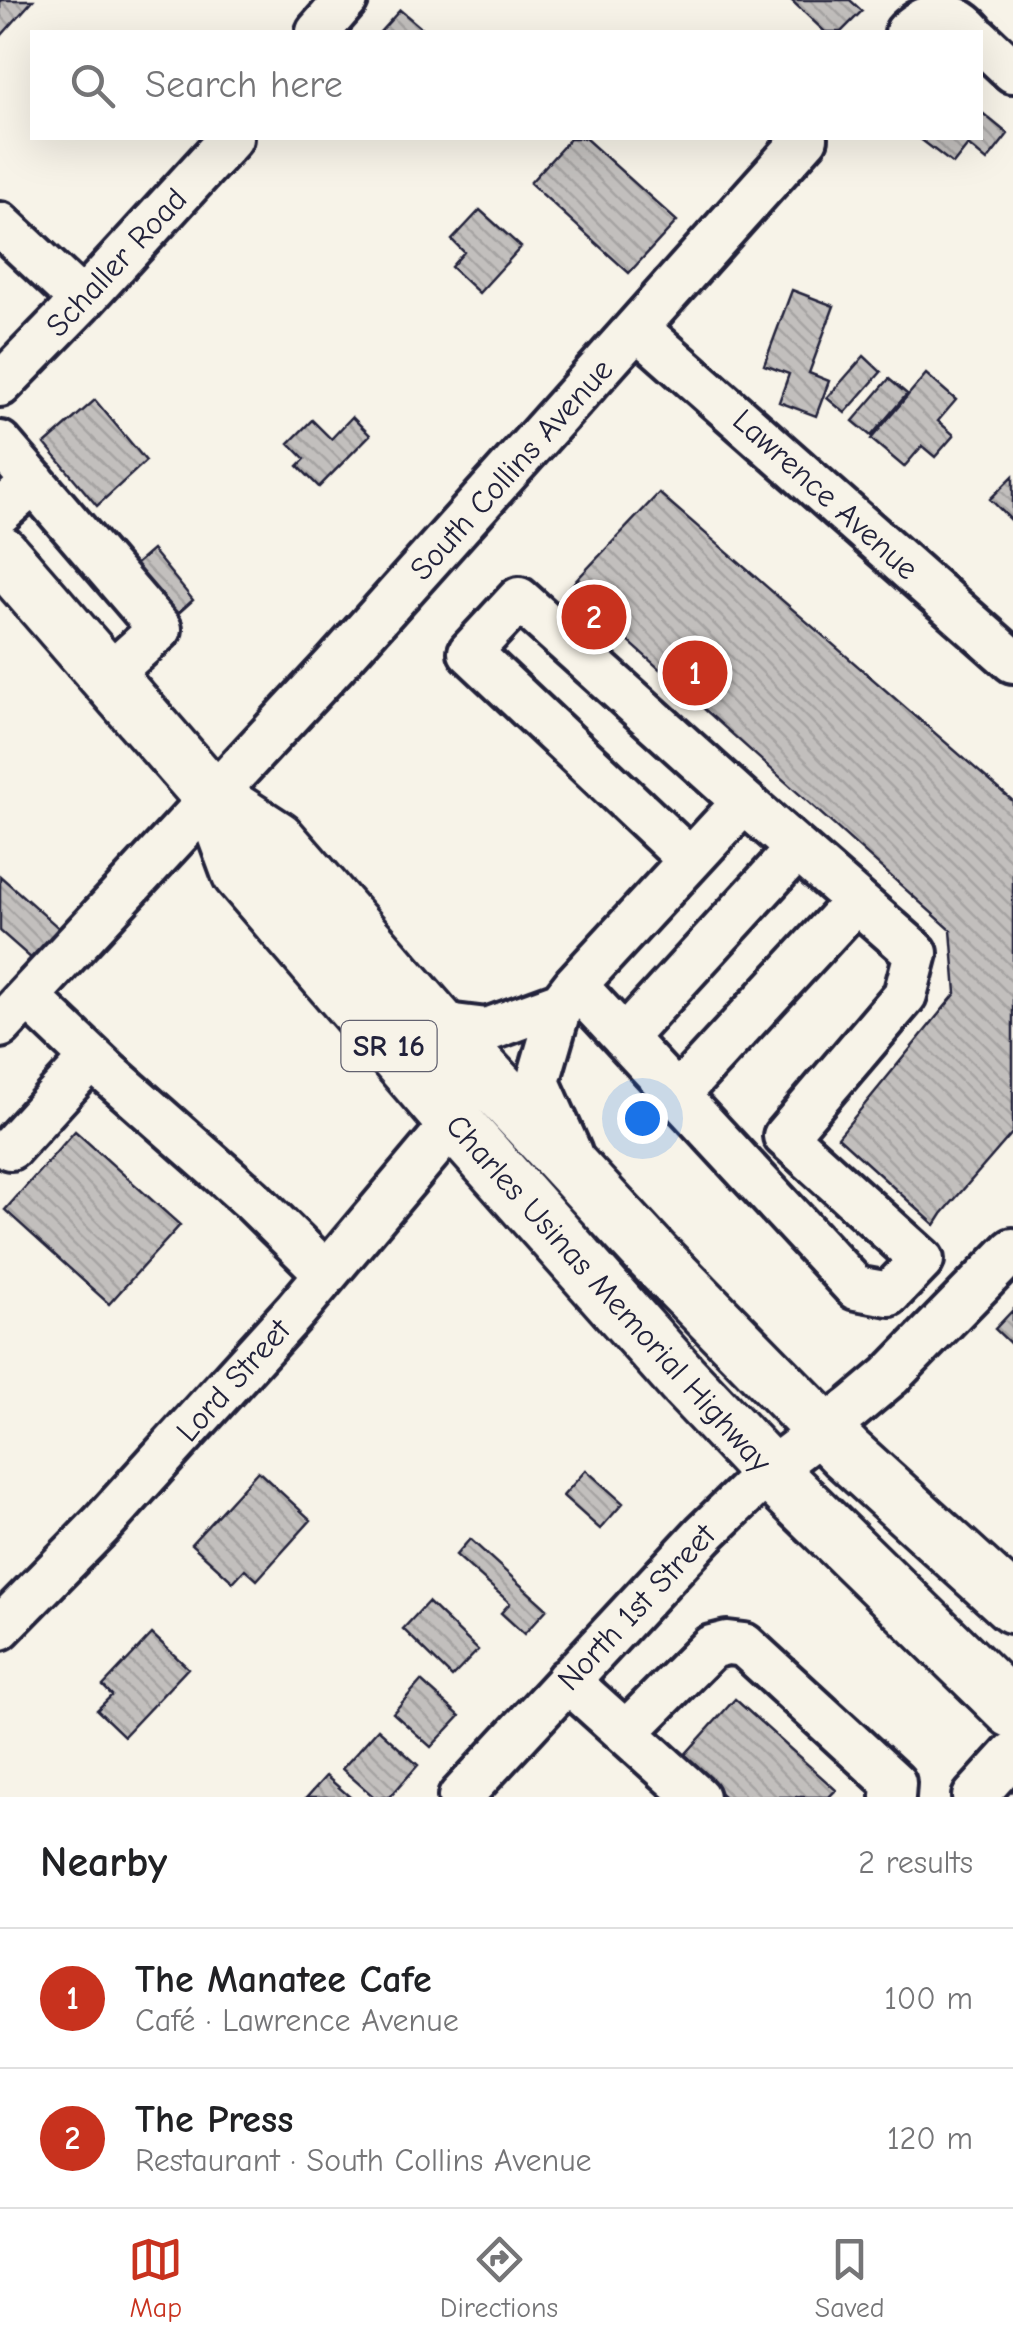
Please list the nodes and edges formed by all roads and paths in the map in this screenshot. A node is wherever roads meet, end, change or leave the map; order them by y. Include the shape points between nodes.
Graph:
1 (346, 0) edge
2 (320, 30) edge
3 (908, 30) edge
4 (970, 30) edge
5 (983, 43) edge
6 (1013, 70) edge
7 (229, 140) edge
8 (804, 140) edge
9 (0, 224) edge
10 (82, 301) junction
11 (638, 329) junction
12 (0, 386) edge
13 (0, 442) edge
14 (34, 482) junction
15 (0, 512) edge
16 (0, 553) edge
17 (1013, 661) edge
18 (107, 676) junction
19 (212, 797) junction
20 (744, 802) junction
21 (796, 849) junction
22 (690, 860) junction
23 (856, 900) junction
24 (568, 994) junction
25 (14, 1011) edge
26 (438, 1024) junction
27 (624, 1038) junction
28 (92, 1058) junction
29 (678, 1095) junction
30 (454, 1122) junction
31 (784, 1136) junction
32 (10, 1148) dead end
33 (747, 1170) junction
34 (584, 1183) junction
35 (1013, 1250) edge
36 (326, 1273) junction
37 (822, 1429) junction
38 (769, 1472) junction
39 (1013, 1605) edge
40 (0, 1628) edge
41 (567, 1680) junction
42 (1013, 1710) edge
43 (626, 1732) junction
44 (1013, 1754) edge
45 (460, 1797) edge
46 (697, 1797) edge
47 (893, 1797) edge
48 (974, 1797) edge

1 - 2 street
3 - 4 street via 929,16 948,16
5 - 6 street
7 - 10 street, Schaller Road
8 - 11 street, South Collins Avenue
9 - 10 street
10 - 12 street, Schaller Road
11 - 17 street, Lawrence Avenue
11 - 19 street, South Collins Avenue
13 - 14 street
14 - 15 street
14 - 18 street via 160,629
16 - 18 highway, Charles Usinas Memorial Highway / SR 16
18 - 19 highway, Charles Usinas Memorial Highway / SR 16
19 - 25 street, South Collins Avenue
19 - 26 highway, Charles Usinas Memorial Highway / SR 16 via 278,839
19 - 30 highway, Charles Usinas Memorial Highway / SR 16 via 240,874
20 - 21 street
20 - 22 street
20 - 22 street via 519,599 470,652
21 - 23 street
21 - 27 street
22 - 24 street
23 - 29 street
23 - 31 street via 916,954 906,995
24 - 26 street via 487,1030
24 - 27 street
24 - 34 street via 538,1082
25 - 28 street
26 - 34 highway, Charles Usinas Memorial Highway / SR 16
27 - 29 street
28 - 32 street
28 - 36 street
29 - 33 street
30 - 36 street, Lord Street
30 - 38 highway, Charles Usinas Memorial Highway / SR 16
31 - 33 street
31 - 33 street via 922,1260 889,1294 856,1288
34 - 37 highway, Charles Usinas Memorial Highway / SR 16
35 - 37 street, North 1st Street via 890,1376
36 - 40 street, Lord Street
37 - 38 street, North 1st Street
37 - 39 highway, Charles Usinas Memorial Highway / SR 16
38 - 41 street, North 1st Street
38 - 42 highway, Charles Usinas Memorial Highway / SR 16
41 - 43 street
41 - 45 street, North 1st Street
43 - 46 street
43 - 47 street via 711,1648 744,1645 894,1782
44 - 48 street

